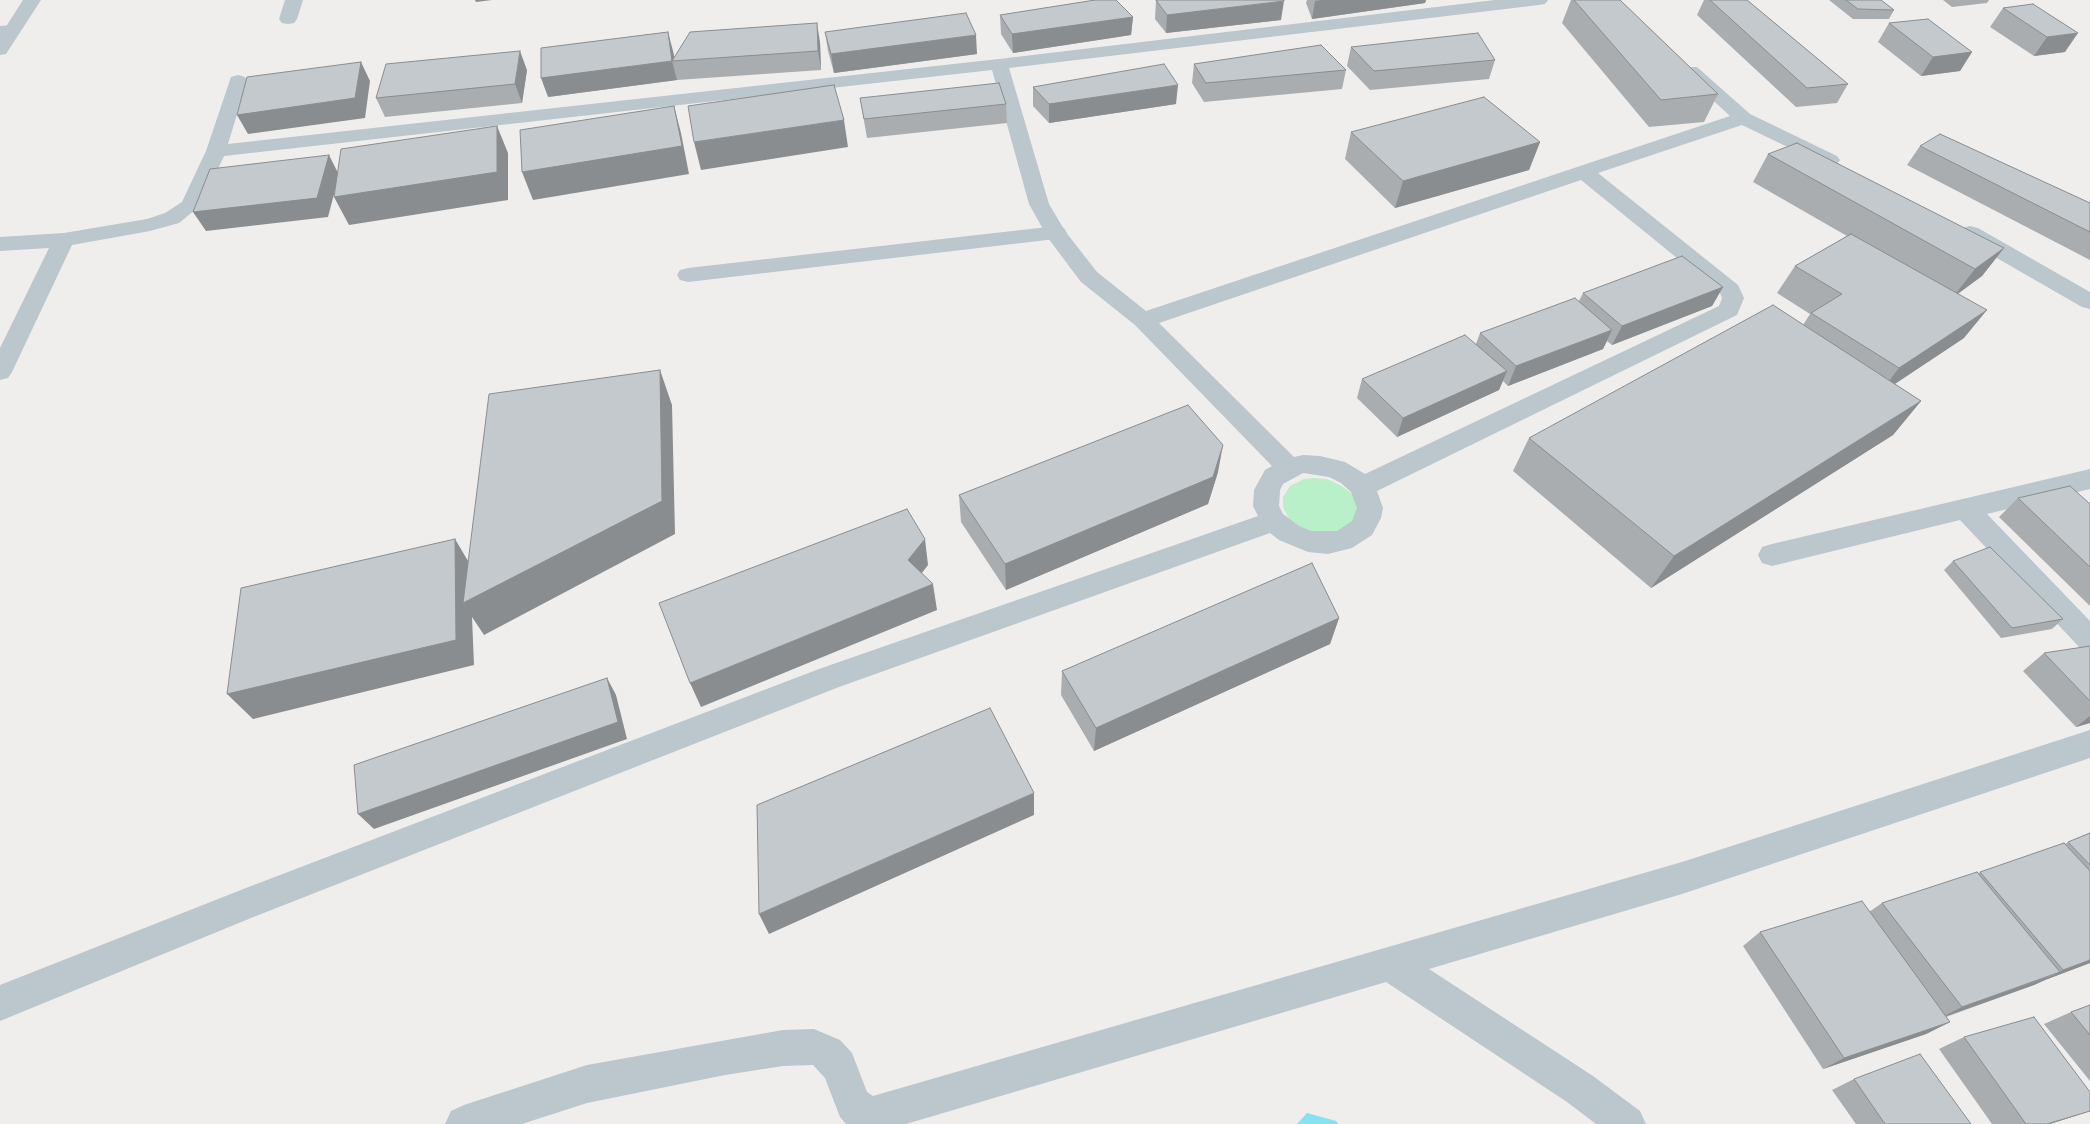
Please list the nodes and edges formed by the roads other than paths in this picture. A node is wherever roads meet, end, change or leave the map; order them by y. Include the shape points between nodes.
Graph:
1 (32, 0) edge
2 (294, 0) edge
3 (1539, 0) edge
4 (288, 19) dead end
5 (6, 31) edge
6 (0, 50) edge
7 (1677, 58) edge
8 (999, 64) junction
9 (238, 81) dead end
10 (1743, 118) junction
11 (216, 151) junction
12 (1847, 169) edge
13 (1584, 172) junction
14 (1949, 222) edge
15 (1056, 233) junction
16 (64, 240) junction
17 (0, 244) edge
18 (688, 275) dead end
19 (2090, 302) edge
20 (1143, 320) junction
21 (0, 372) edge
22 (1289, 468) junction
23 (2090, 479) edge
24 (1362, 487) junction
25 (1966, 509) junction
26 (1274, 521) junction
27 (1772, 555) dead end
28 (2090, 640) edge
29 (2090, 744) edge
30 (1390, 964) junction
31 (0, 1002) edge
32 (464, 1124) edge
33 (1627, 1124) edge

1 - 5 street
2 - 4 street
3 - 8 street
5 - 6 street
7 - 10 street
8 - 11 street
8 - 15 street via 1040,204
9 - 11 street
10 - 12 street
10 - 13 street
11 - 16 street via 191,205 172,218
13 - 20 street
13 - 24 street via 1730,290 1733,298 1729,310
14 - 19 street
15 - 18 street
15 - 20 street via 1089,277
16 - 17 street
16 - 21 street
20 - 22 street
22 - 24 street via 1303,464 1336,469
22 - 26 street via 1274,476 1267,490 1266,506
23 - 25 street
24 - 26 street via 1370,508 1368,518 1362,528 1342,541 1308,541 1289,533
25 - 27 street
25 - 28 street
26 - 31 street via 828,678
29 - 30 street via 1682,878
30 - 32 street via 873,1115 862,1114 853,1104 839,1066 827,1053 814,1047 724,1057 587,1084
30 - 33 street via 1580,1089

